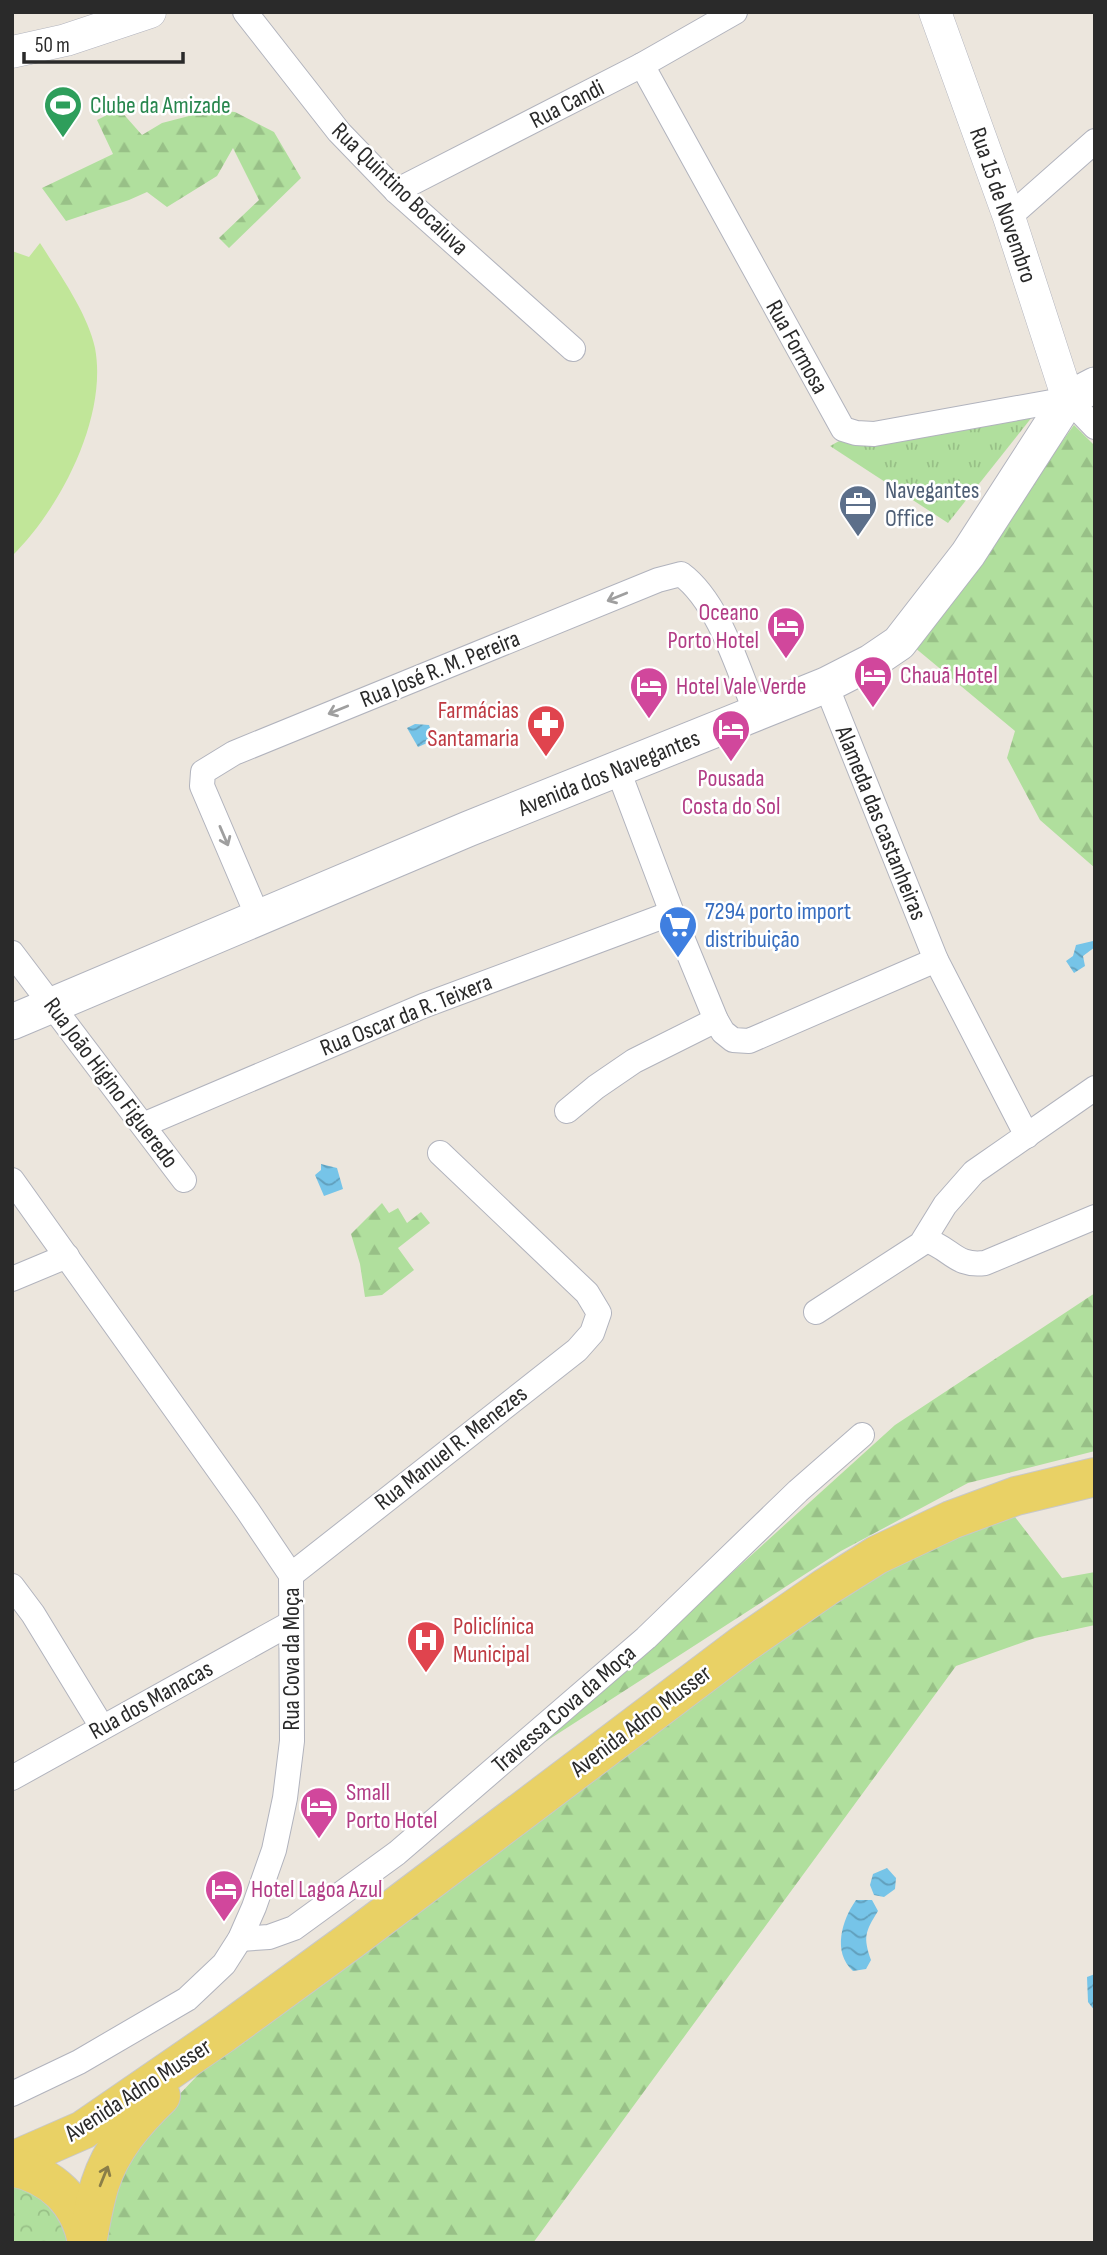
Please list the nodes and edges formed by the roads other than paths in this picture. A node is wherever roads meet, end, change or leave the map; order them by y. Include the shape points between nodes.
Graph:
1 (149, 12) edge
2 (245, 12) edge
3 (735, 12) edge
4 (935, 12) edge
5 (12, 52) edge
6 (642, 65) junction
7 (1095, 141) edge
8 (396, 191) junction
9 (1009, 217) junction
10 (573, 349) dead end
11 (1081, 392) edge
12 (1095, 427) edge
13 (826, 685) junction
14 (756, 713) junction
15 (618, 770) junction
16 (672, 913) junction
17 (258, 917) junction
18 (12, 953) edge
19 (936, 960) junction
20 (53, 1006) junction
21 (716, 1020) junction
22 (12, 1022) edge
23 (1095, 1088) edge
24 (567, 1111) dead end
25 (143, 1125) junction
26 (1027, 1136) junction
27 (440, 1153) dead end
28 (12, 1180) edge
29 (184, 1180) dead end
30 (1095, 1217) edge
31 (926, 1240) junction
32 (67, 1256) junction
33 (12, 1279) edge
34 (816, 1312) dead end
35 (862, 1435) dead end
36 (1095, 1477) edge
37 (291, 1574) junction
38 (12, 1586) edge
39 (290, 1623) junction
40 (102, 1727) junction
41 (12, 1778) edge
42 (240, 1938) junction
43 (225, 2033) junction
44 (12, 2094) edge
45 (12, 2161) edge
46 (12, 2167) edge
47 (87, 2243) edge

1 - 5 street via 66,40
2 - 8 street, Rua Quintino Bocaiuva via 339,132
3 - 6 street, Rua Candi
4 - 9 street, Rua 15 de Novembro
6 - 8 street, Rua Candi
6 - 11 street, Rua Formosa via 843,429 874,434
7 - 9 street
8 - 10 street, Rua Quintino Bocaiuva
9 - 11 street, Rua 15 de Novembro
11 - 12 street
11 - 13 main road, Avenida dos Navegantes via 899,643
13 - 14 main road, Avenida dos Navegantes
13 - 19 street, Alameda das castanheiras
14 - 15 main road, Avenida dos Navegantes
14 -> 17 street, Rua José R. M. Pereira via 711,607 695,584 681,574 234,752 203,772 202,786
15 - 16 street
15 - 17 main road, Avenida dos Navegantes
16 - 21 street
16 - 25 street, Rua Oscar da R. Teixera via 423,1006
17 - 20 main road, Avenida dos Navegantes
18 - 20 street, Rua João Higino Figueredo
19 - 21 street via 749,1041 733,1040
19 - 26 street, Alameda das castanheiras
20 - 22 main road, Avenida dos Navegantes
20 - 25 street, Rua João Higino Figueredo
21 - 24 street via 634,1061
23 - 26 street
25 - 29 street, Rua João Higino Figueredo
26 - 31 street via 974,1172 946,1205
27 - 37 street, Rua Manuel R. Menezes via 587,1293 598,1313 592,1333 577,1350
28 - 32 street, Rua Cova da Moça
30 - 31 street via 985,1263 964,1263
31 - 34 street
32 - 33 street
32 - 37 street, Rua Cova da Moça
35 - 42 street, Travessa Cova da Moça via 646,1638 397,1853 294,1928 269,1937
36 - 43 main road, Avenida Adno Musser via 1016,1496 951,1520 877,1555 826,1587
37 - 39 street, Rua Cova da Moça
38 - 40 street
39 - 40 street, Rua dos Manacas
39 - 42 street, Rua Cova da Moça via 292,1741 285,1798 274,1850
40 - 41 street, Rua dos Manacas
42 - 44 street, Rua Cova da Moça via 224,1964 187,1999 79,2062
43 - 45 main road, Avenida Adno Musser via 83,2130
47 -> 43 main road, Avenida Adno Musser via 100,2184 114,2152 156,2101
46 - 47 main road via 43,2177 69,2199

